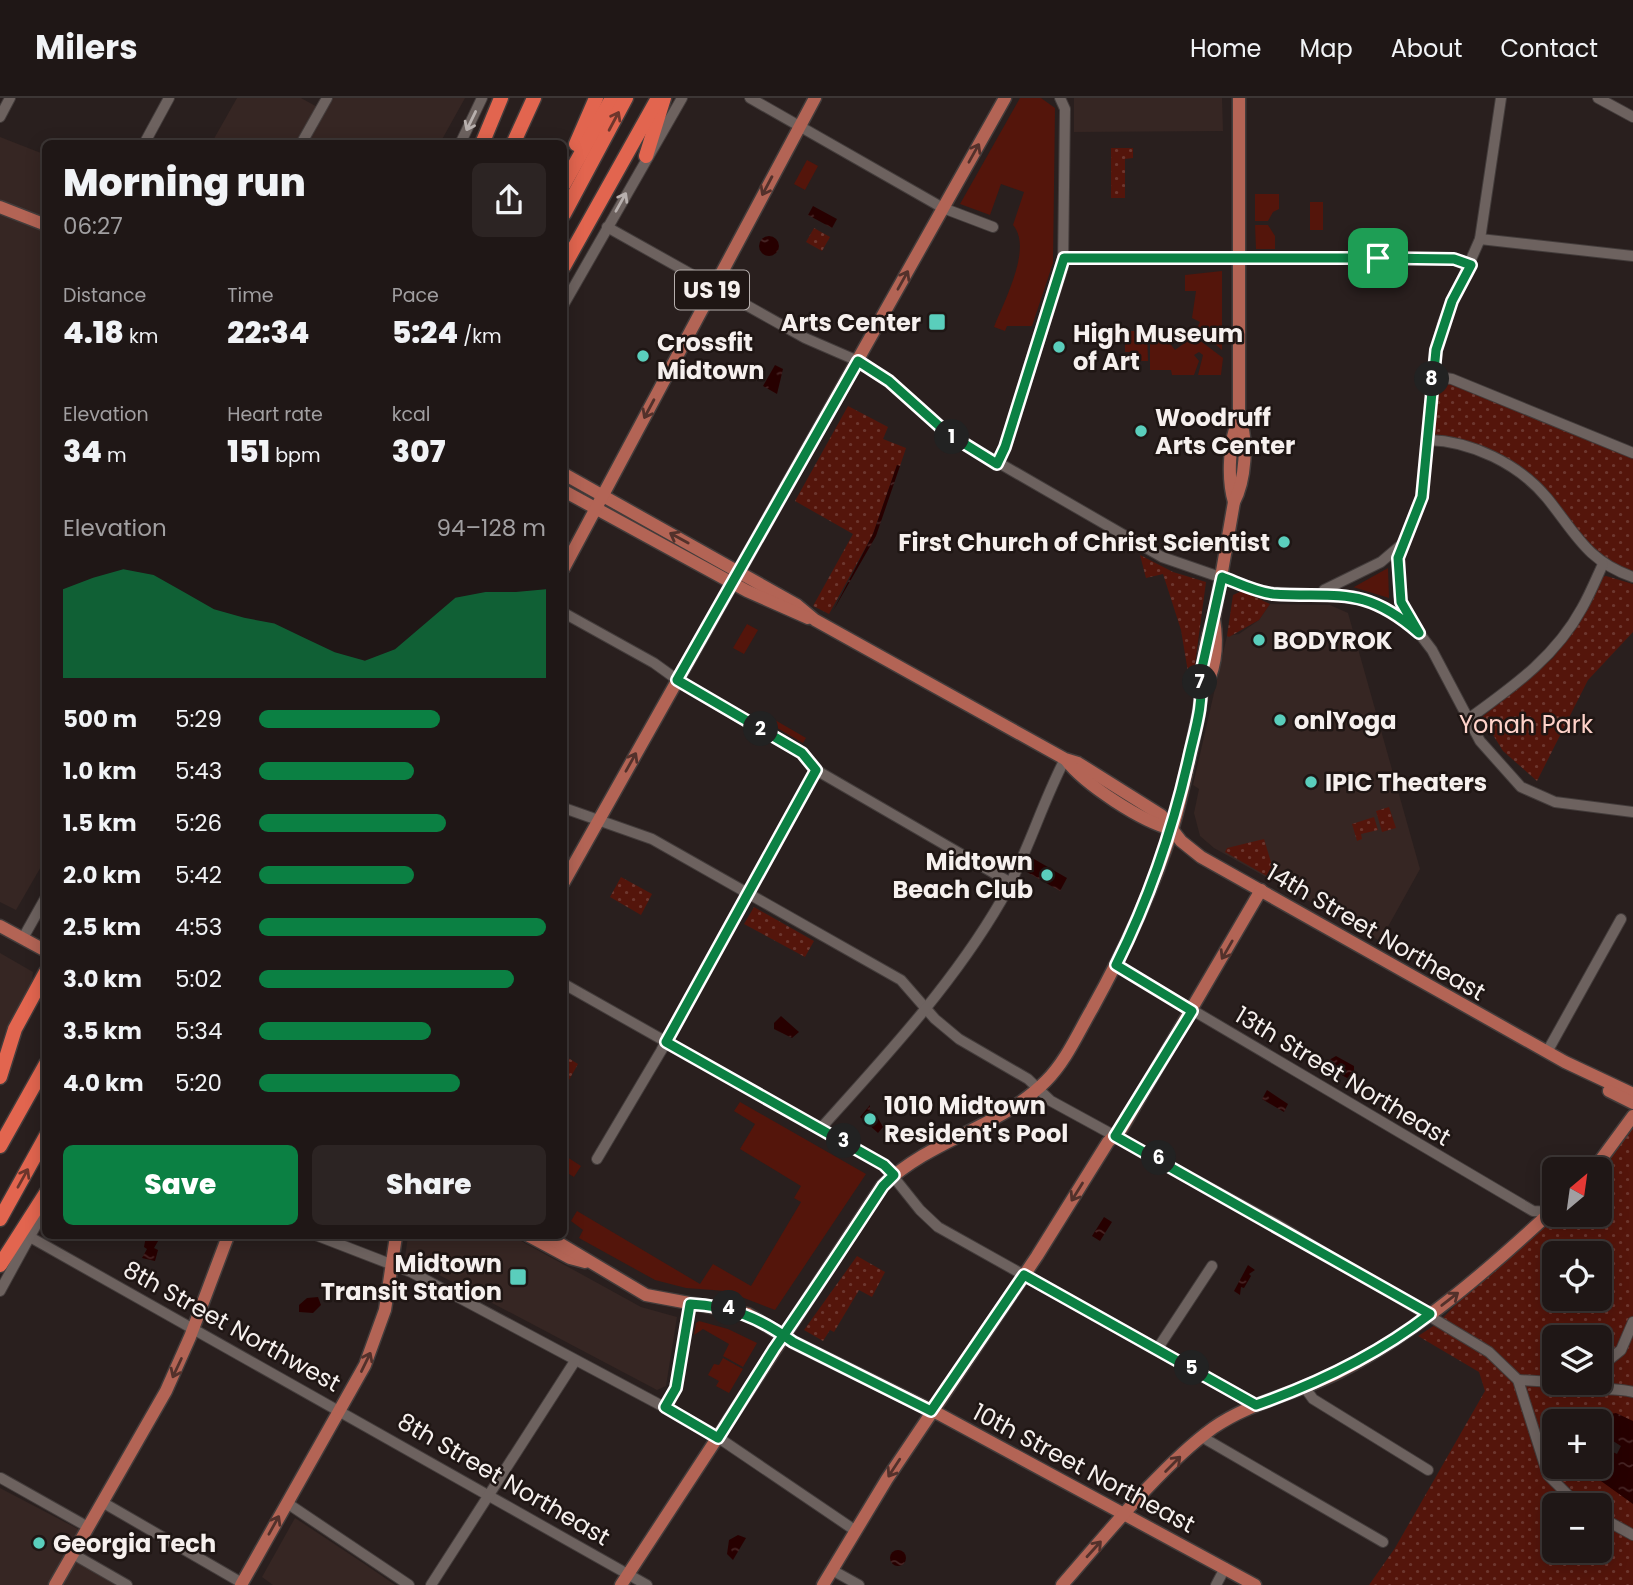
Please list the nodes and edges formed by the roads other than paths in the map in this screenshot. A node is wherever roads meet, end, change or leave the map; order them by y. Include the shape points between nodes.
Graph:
1 (10, 98) edge
2 (169, 98) edge
3 (327, 98) edge
4 (482, 98) edge
5 (501, 98) edge
6 (596, 98) edge
7 (612, 98) edge
8 (626, 98) edge
9 (658, 98) edge
10 (664, 98) edge
11 (682, 98) edge
12 (750, 98) edge
13 (815, 98) edge
14 (1005, 98) edge
15 (1060, 98) edge
16 (1239, 98) edge
17 (1500, 98) edge
18 (1598, 98) edge
19 (533, 99) edge
20 (0, 117) edge
21 (1633, 117) edge
22 (799, 126) junction
23 (146, 140) edge
24 (303, 140) edge
25 (462, 140) edge
26 (484, 140) edge
27 (515, 140) edge
28 (646, 156) junction
29 (567, 168) edge
30 (567, 179) edge
31 (0, 207) edge
32 (567, 208) edge
33 (943, 208) junction
34 (42, 223) edge
35 (607, 227) junction
36 (993, 227) dead end
37 (1480, 239) junction
38 (1633, 256) edge
39 (1064, 258) junction
40 (1238, 258) junction
41 (567, 261) edge
42 (1471, 265) junction
43 (714, 286) junction
44 (567, 299) edge
45 (858, 361) junction
46 (1432, 376) junction
47 (1428, 440) junction
48 (1633, 453) edge
49 (997, 464) junction
50 (567, 476) edge
51 (567, 492) edge
52 (599, 502) junction
53 (1401, 545) junction
54 (567, 562) edge
55 (1603, 564) junction
56 (735, 577) junction
57 (1222, 577) junction
58 (1633, 577) edge
59 (1319, 593) junction
60 (567, 615) edge
61 (1419, 633) junction
62 (677, 680) junction
63 (1467, 720) junction
64 (1065, 759) junction
65 (816, 770) junction
66 (567, 809) edge
67 (1633, 813) edge
68 (598, 822) junction
69 (1172, 830) junction
70 (567, 878) edge
71 (1010, 883) junction
72 (1261, 890) junction
73 (748, 893) junction
74 (42, 904) edge
75 (1620, 919) dead end
76 (0, 926) edge
77 (23, 938) junction
78 (42, 949) edge
79 (1116, 965) junction
80 (42, 979) edge
81 (567, 987) edge
82 (925, 1007) junction
83 (1192, 1011) junction
84 (666, 1042) junction
85 (1547, 1052) junction
86 (42, 1071) edge
87 (0, 1077) edge
88 (1037, 1089) junction
89 (1629, 1097) edge
90 (1630, 1121) edge
91 (821, 1128) junction
92 (1115, 1136) junction
93 (42, 1143) edge
94 (0, 1146) edge
95 (1603, 1157) edge
96 (597, 1158) dead end
97 (894, 1175) junction
98 (42, 1200) edge
99 (1542, 1212) edge
100 (42, 1214) edge
101 (0, 1219) edge
102 (1542, 1220) edge
103 (30, 1237) junction
104 (227, 1239) edge
105 (326, 1239) edge
106 (395, 1239) edge
107 (535, 1239) edge
108 (553, 1239) edge
109 (586, 1262) junction
110 (0, 1265) edge
111 (391, 1265) junction
112 (1212, 1266) dead end
113 (1024, 1275) junction
114 (0, 1291) edge
115 (690, 1304) junction
116 (1430, 1314) junction
117 (1633, 1322) edge
118 (194, 1328) junction
119 (784, 1335) junction
120 (1158, 1348) junction
121 (1612, 1357) edge
122 (575, 1361) junction
123 (1518, 1380) junction
124 (1542, 1382) edge
125 (1305, 1388) junction
126 (1612, 1388) edge
127 (1633, 1392) edge
128 (1256, 1405) junction
129 (665, 1407) junction
130 (339, 1410) junction
131 (931, 1411) junction
132 (714, 1434) junction
133 (1202, 1437) junction
134 (1428, 1470) dead end
135 (1, 1478) edge
136 (1566, 1493) edge
137 (489, 1494) junction
138 (102, 1502) junction
139 (287, 1503) junction
140 (1126, 1514) junction
141 (1612, 1524) edge
142 (88, 1527) junction
143 (856, 1531) junction
144 (1633, 1535) edge
145 (1383, 1542) dead end
146 (73, 1554) junction
147 (1225, 1569) junction
148 (832, 1570) junction
149 (624, 1580) edge
150 (241, 1584) edge
151 (55, 1585) edge
152 (127, 1585) edge
153 (410, 1585) edge
154 (431, 1585) edge
155 (647, 1585) edge
156 (822, 1585) edge
157 (859, 1585) edge
158 (1062, 1585) edge
159 (1216, 1585) edge
160 (1255, 1585) edge

1 - 20 street
2 - 23 street
3 - 24 street
4 -> 25 street
5 - 26 highway
6 - 29 highway
7 - 30 highway
32 -> 8 highway
9 - 41 highway
10 - 28 highway
11 - 28 street
12 - 22 street
13 - 22 main road, US 19
33 -> 14 main road
15 - 39 street via 1065,108
16 - 40 main road
17 - 37 street
18 - 21 street
19 - 27 highway
22 - 33 street
22 -> 43 main road, US 19
35 -> 28 street
31 - 34 main road
33 - 36 street
45 -> 33 main road
35 - 43 street
35 - 44 street
37 - 38 street
37 - 42 street
39 - 40 street
39 - 49 street
40 - 42 street via 1454,259
40 - 57 main road via 1239,418 1234,428 1230,489 1234,502
42 - 46 street via 1443,323
43 - 45 street via 805,338
43 -> 52 main road, US 19
45 - 49 street via 889,381 947,433
45 - 56 main road
46 - 47 street
46 - 48 street via 1452,379
47 - 53 street via 1422,497
47 - 55 street via 1464,445 1520,473 1546,497 1583,548
49 - 57 street via 1162,557
50 - 52 main road
51 - 52 main road
52 - 54 main road
52 - 56 main road, 14th Street Northeast
53 - 59 street via 1381,562
53 - 61 street via 1399,595
55 - 58 street
55 - 63 street via 1582,609 1548,656
56 - 62 main road
56 - 64 main road, 14th Street Northeast
57 - 59 street via 1273,594
57 - 69 main road
59 - 61 street via 1354,596 1377,604
60 - 62 street
61 - 63 street via 1441,663
62 - 65 street via 802,753
68 -> 62 main road
63 - 67 street via 1496,762 1530,793 1555,802
64 - 69 main road, 14th Street Northeast via 1075,772 1157,826
64 - 71 street
65 - 71 street
65 - 73 street
66 - 68 street
68 - 70 main road
68 - 73 street via 652,839
69 - 72 main road, 14th Street Northeast via 1201,857
69 - 79 main road
71 - 82 street via 993,915
72 -> 83 main road
72 - 85 main road, 14th Street Northeast
73 - 82 street via 901,980
73 - 84 street
74 - 77 street
75 - 85 street
76 - 77 main road
77 - 78 main road
79 - 83 street, 13th Street Northeast
79 - 88 main road via 1071,1046
80 - 87 highway via 15,1029
81 - 84 street
82 - 88 street via 967,1045 1028,1079
82 - 91 street
83 - 92 main road
83 - 99 street, 13th Street Northeast via 1533,1212
84 - 91 street
84 - 96 street
85 - 89 main road, 14th Street Northeast via 1581,1076
86 - 94 highway
88 - 92 street
88 - 97 main road via 1003,1115 934,1146
89 - 90 main road
90 - 95 main road
91 - 97 street
92 -> 113 main road
92 - 116 street
101 -> 93 highway
97 - 113 street via 933,1223
97 - 119 main road
98 - 110 highway
100 - 103 street
116 -> 102 main road
103 - 114 street
103 - 118 street, 8th Street Northwest
104 - 118 main road
105 - 111 street
106 - 111 main road
107 - 109 main road, 10th Street Northeast
108 - 109 main road, 10th Street Northeast
109 - 115 main road, 10th Street Northeast via 646,1295
111 - 122 street
130 -> 111 main road via 377,1338
112 - 120 street
113 - 120 street
113 - 131 main road
115 - 119 main road, 10th Street Northeast via 748,1314
115 - 129 street via 676,1388
116 - 123 street via 1489,1352
116 - 125 main road via 1368,1356
117 - 121 street via 1621,1350
118 - 130 street, 8th Street Northwest
118 -> 138 main road via 166,1391
119 - 131 main road, 10th Street Northeast
119 - 132 main road
120 - 128 street
122 - 129 street
122 - 137 street
123 - 124 street
123 - 136 street via 1548,1475
125 - 128 main road
125 - 134 street via 1324,1406
126 - 127 street
128 - 133 main road
129 - 132 street
130 - 137 street, 8th Street Northeast
130 - 139 main road
131 - 140 main road, 10th Street Northeast
131 -> 143 main road
132 - 143 street
132 - 149 main road
140 -> 133 main road
133 - 145 street
135 - 142 street
137 - 149 street, 8th Street Northeast
137 - 154 street
138 - 142 main road
138 - 150 street
150 -> 139 main road
139 - 153 street
140 - 147 main road, 10th Street Northeast
158 -> 140 main road
141 - 144 street
142 - 146 main road
143 - 148 main road
146 - 151 main road
146 - 152 street
147 - 159 street
147 - 160 main road, 10th Street Northeast
148 - 156 main road
148 - 157 street
149 - 155 street, 8th Street Northeast

